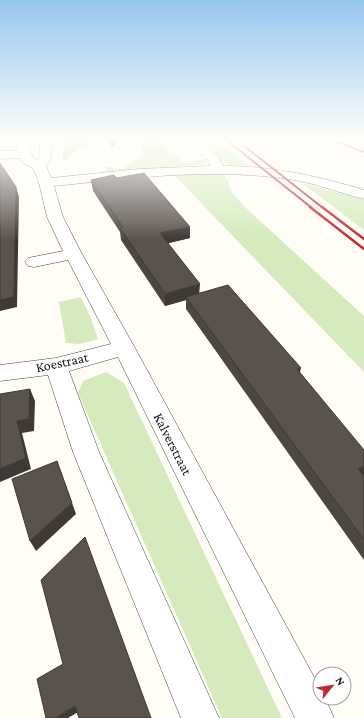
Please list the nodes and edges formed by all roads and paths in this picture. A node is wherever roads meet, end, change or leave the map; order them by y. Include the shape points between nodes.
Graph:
1 (42, 173) edge
2 (82, 173) edge
3 (97, 173) edge
4 (145, 173) edge
5 (265, 173) edge
6 (114, 176) junction
7 (364, 195) edge
8 (73, 254) junction
9 (34, 262) dead end
10 (124, 348) junction
11 (56, 366) junction
12 (0, 373) edge
13 (200, 718) edge
14 (315, 718) edge

1 - 8 street, Kalverstraat via 55,217
2 - 6 street
3 - 6 street
4 - 6 street
5 - 7 street via 309,179
8 - 9 street
8 - 10 street, Kalverstraat
10 - 11 street, Koestraat
10 - 14 street, Kalverstraat
11 - 12 street, Koestraat
11 - 13 street via 86,452

